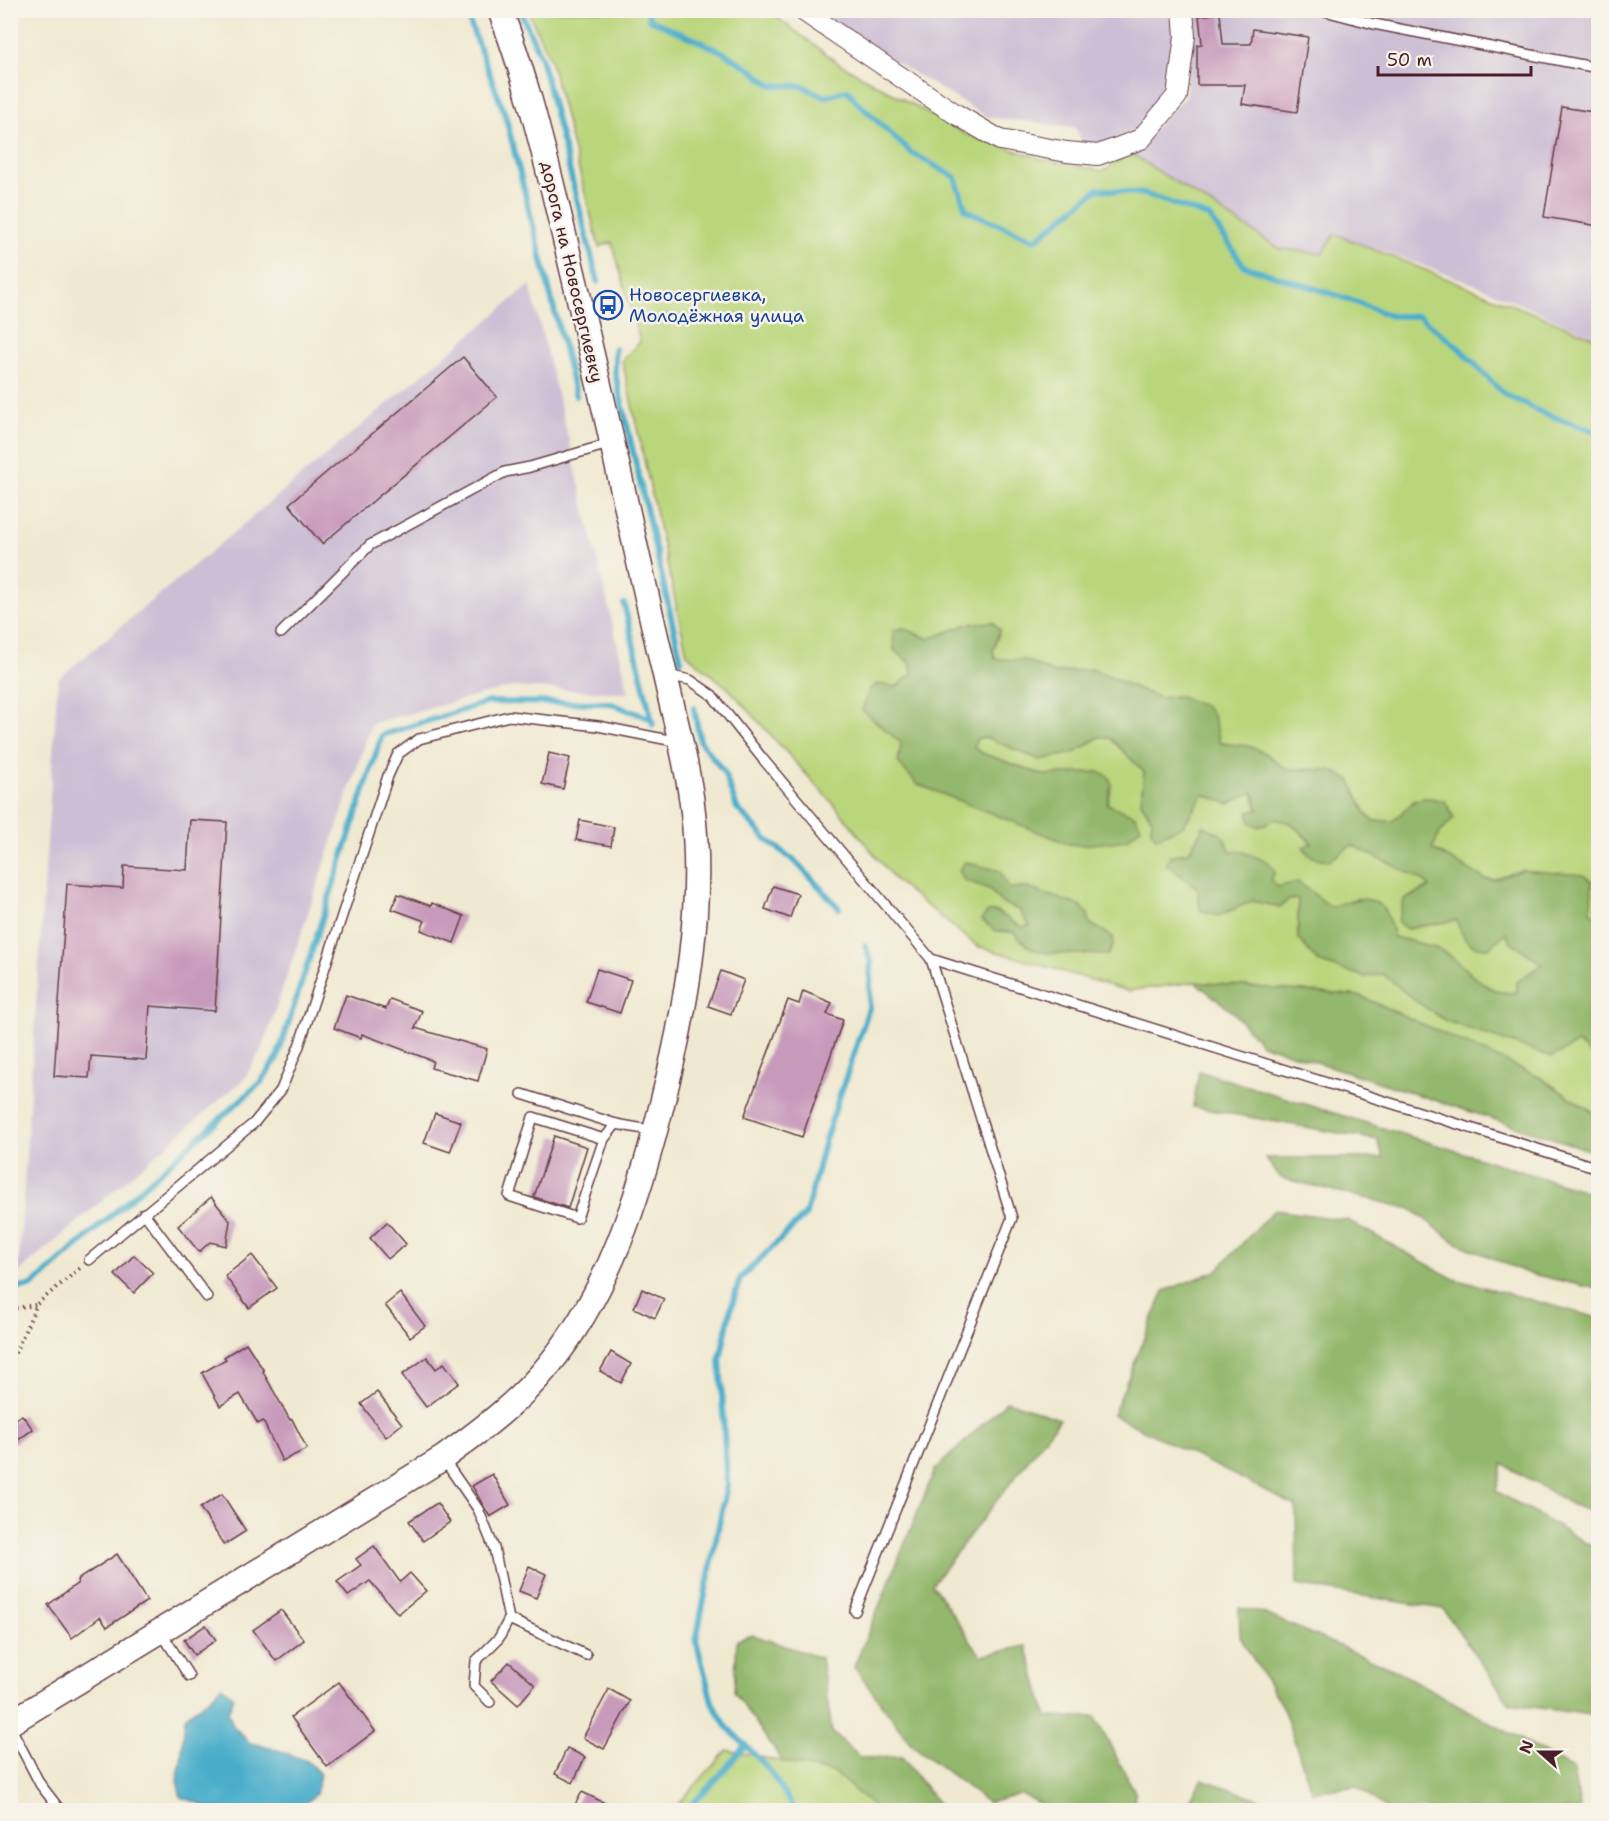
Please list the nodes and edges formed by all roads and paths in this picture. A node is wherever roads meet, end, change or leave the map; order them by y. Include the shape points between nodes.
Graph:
1 (500, 10) edge
2 (802, 10) edge
3 (1183, 10) edge
4 (1321, 10) edge
5 (1599, 68) edge
6 (612, 443) junction
7 (281, 633) dead end
8 (665, 674) junction
9 (680, 742) junction
10 (932, 959) junction
11 (522, 1094) dead end
12 (616, 1124) junction
13 (655, 1131) junction
14 (604, 1139) junction
15 (1599, 1168) edge
16 (144, 1213) junction
17 (89, 1260) joint
18 (207, 1297) dead end
19 (37, 1304) junction
20 (10, 1309) edge
21 (10, 1364) edge
22 (443, 1458) junction
23 (855, 1611) dead end
24 (509, 1620) junction
25 (160, 1631) junction
26 (586, 1656) dead end
27 (189, 1676) dead end
28 (490, 1702) dead end
29 (10, 1724) edge
30 (60, 1810) edge

1 - 6 street, дорога на Новосергиевку via 531,103
2 - 3 street via 1000,140 1098,155 1141,139 1177,96 1185,36
4 - 5 lane
6 - 7 lane via 505,472 370,545
6 - 8 street, дорога на Новосергиевку
8 - 9 street, дорога на Новосергиевку
8 - 10 lane via 690,680 712,695
9 - 13 street, дорога на Новосергиевку via 693,812 696,900 685,998
9 - 16 lane via 598,726 509,716 419,739 398,753 299,1046 280,1090 254,1123
10 - 15 lane
10 - 23 lane via 1012,1218
11 - 12 lane
12 - 13 lane
12 - 14 lane
13 - 22 street, дорога на Новосергиевку via 634,1206 596,1292 575,1327 550,1364 521,1396
14 - 14 lane via 577,1218 509,1196 533,1117
16 - 17 lane
16 - 18 lane
17 - 19 path
19 - 20 path
19 - 21 path
22 - 24 lane via 478,1509 494,1548
22 - 25 street, дорога на Новосергиевку
24 - 26 lane
24 - 28 lane via 499,1638 476,1661 474,1686
25 - 27 lane
25 - 29 street, дорога на Новосергиевку
29 - 30 lane via 40,1784

